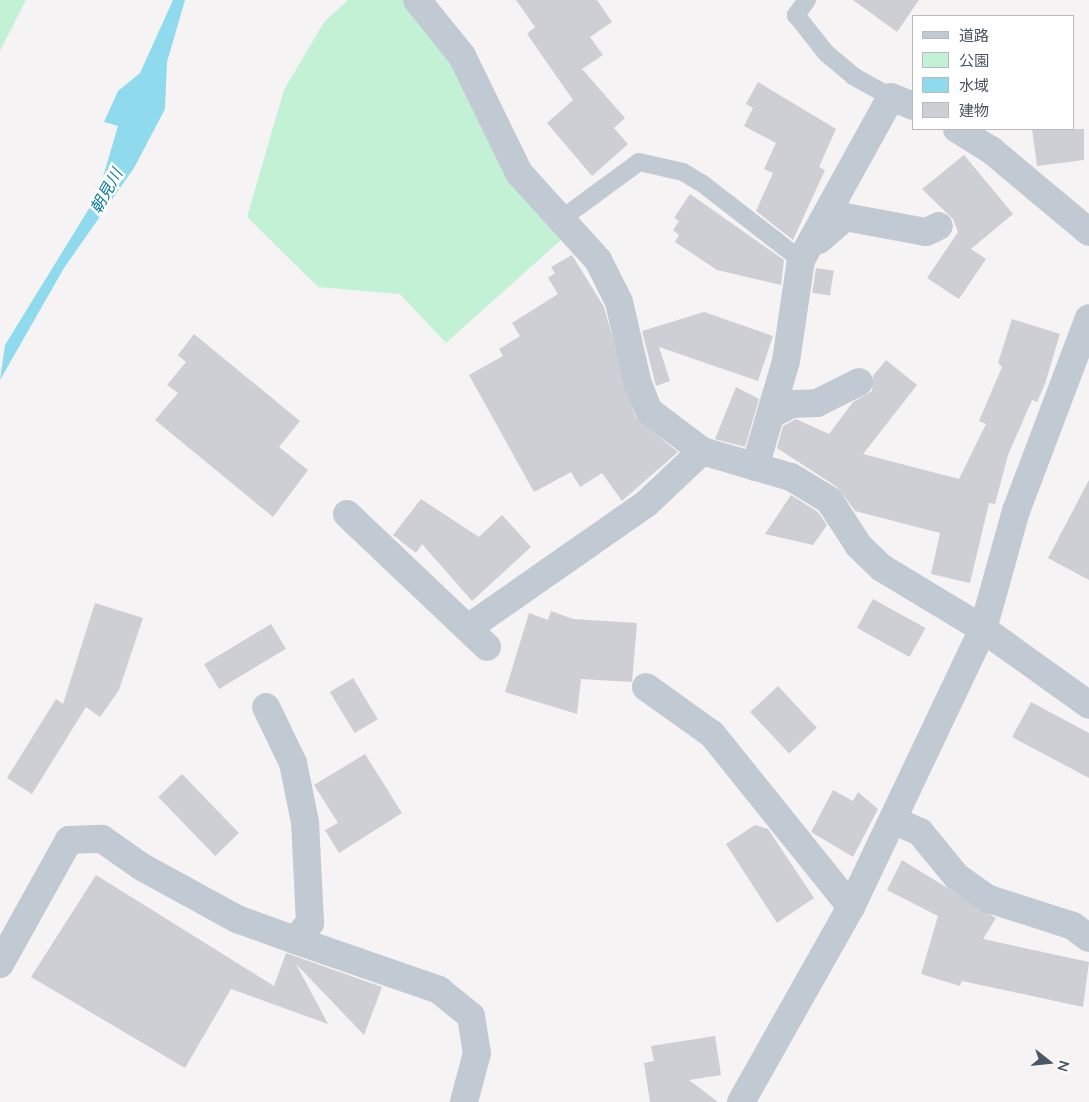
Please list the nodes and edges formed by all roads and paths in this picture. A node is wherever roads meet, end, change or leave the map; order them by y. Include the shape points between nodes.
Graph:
1 (417, 0) edge
2 (807, 0) edge
3 (902, 102) edge
4 (963, 130) edge
5 (560, 220) junction
6 (939, 226) dead end
7 (1089, 232) edge
8 (801, 260) junction
9 (1089, 318) edge
10 (859, 382) dead end
11 (772, 414) junction
12 (702, 451) junction
13 (755, 467) junction
14 (347, 514) dead end
15 (468, 628) junction
16 (983, 629) junction
17 (487, 647) dead end
18 (646, 687) dead end
19 (1089, 704) edge
20 (266, 707) dead end
21 (893, 820) junction
22 (850, 907) junction
23 (1089, 938) edge
24 (295, 940) junction
25 (0, 964) edge
26 (464, 1102) edge
27 (741, 1102) edge

1 - 5 street via 462,56 519,173
2 - 3 lane via 796,15 826,53 852,76
3 - 8 street
4 - 7 street
5 - 8 lane via 639,162 683,172 703,184
5 - 12 street via 598,260 619,302 638,384 649,411
6 - 8 street via 926,232 845,216
8 - 11 street via 786,361
9 - 16 street via 1016,511
10 - 11 street via 824,401 792,404
11 - 13 street
12 - 13 street
12 - 15 street via 648,503
13 - 16 street via 791,477 829,500 859,546 882,568
14 - 15 street
15 - 17 street
16 - 19 street
16 - 21 street
18 - 22 street via 712,734
20 - 24 street via 293,763 305,822 310,923
21 - 22 street
21 - 23 street via 920,832 957,877 989,899 1073,926
22 - 27 street
24 - 25 street via 238,919 142,867 102,838 70,840
24 - 26 street via 439,990 471,1016 477,1053

